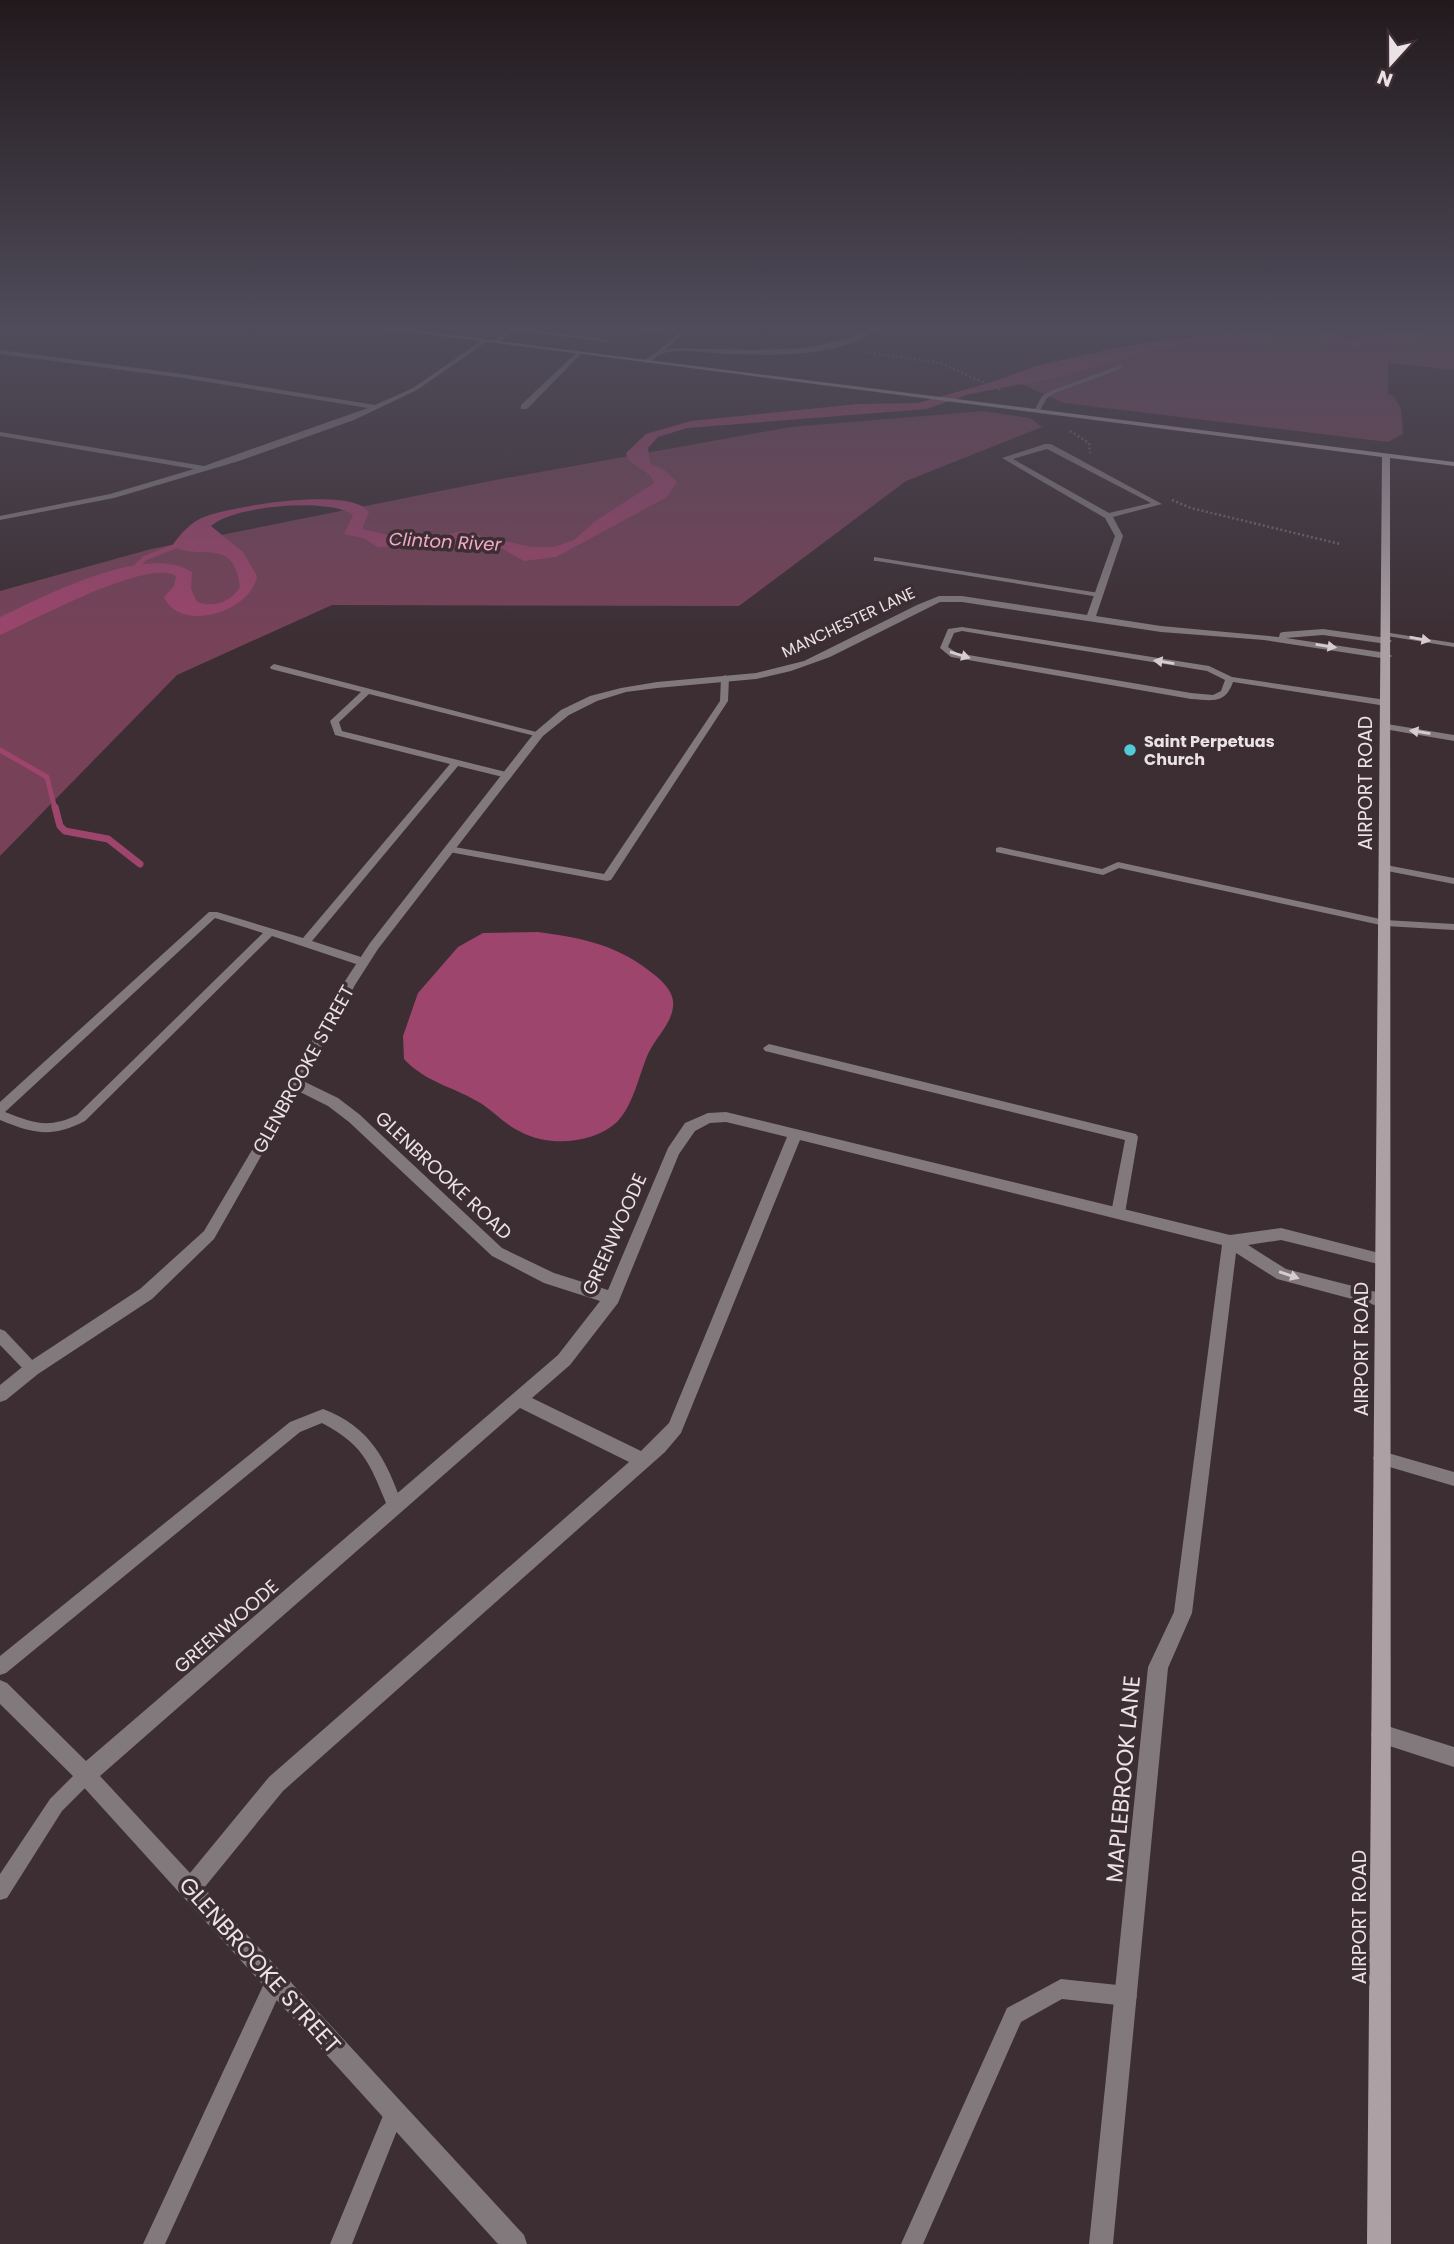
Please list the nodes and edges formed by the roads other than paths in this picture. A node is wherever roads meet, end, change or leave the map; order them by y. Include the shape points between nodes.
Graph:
1 (305, 433) edge
2 (1209, 433) edge
3 (0, 435) edge
4 (1386, 455) junction
5 (1454, 464) edge
6 (205, 468) junction
7 (1108, 516) junction
8 (0, 518) edge
9 (877, 559) dead end
10 (1099, 595) junction
11 (1091, 618) junction
12 (1264, 637) junction
13 (1387, 644) junction
14 (1454, 645) edge
15 (274, 667) dead end
16 (725, 678) junction
17 (1230, 679) junction
18 (367, 691) junction
19 (1386, 703) junction
20 (573, 707) joint
21 (1387, 727) junction
22 (538, 734) junction
23 (1454, 738) edge
24 (456, 762) junction
25 (507, 775) junction
26 (449, 849) junction
27 (1000, 850) dead end
28 (1386, 868) junction
29 (1454, 881) edge
30 (1385, 923) junction
31 (1454, 927) edge
32 (271, 931) junction
33 (305, 942) junction
34 (363, 962) junction
35 (769, 1048) dead end
36 (295, 1083) junction
37 (0, 1109) edge
38 (0, 1115) edge
39 (796, 1133) junction
40 (1118, 1213) junction
41 (1230, 1241) junction
42 (1382, 1259) junction
43 (612, 1298) junction
44 (1382, 1300) junction
45 (0, 1335) edge
46 (32, 1369) junction
47 (0, 1395) edge
48 (518, 1399) junction
49 (1381, 1458) junction
50 (643, 1460) junction
51 (1454, 1479) edge
52 (395, 1507) junction
53 (0, 1667) edge
54 (0, 1690) edge
55 (1381, 1734) junction
56 (1454, 1758) edge
57 (86, 1775) junction
58 (190, 1889) junction
59 (0, 1891) edge
60 (275, 1982) junction
61 (1127, 1996) junction
62 (394, 2113) junction
63 (154, 2244) edge
64 (341, 2244) edge
65 (515, 2244) edge
66 (912, 2244) edge
67 (1101, 2244) edge
68 (1379, 2244) edge

1 - 6 street
2 - 4 street
3 - 6 street
4 - 5 street
4 - 13 street, AIRPORT ROAD
6 - 8 street via 111,496
7 - 7 street via 1006,458 1048,446 1158,505
7 - 10 street via 1119,536
9 - 10 lane
10 - 11 street
11 - 12 street, MANCHESTER LANE
11 - 16 street, MANCHESTER LANE via 939,599 787,670
12 -> 13 street, MANCHESTER LANE
12 - 13 street, MANCHESTER LANE via 1322,632
13 -> 14 lane
13 - 19 street, AIRPORT ROAD
15 - 18 lane
16 - 20 street, MANCHESTER LANE via 637,687
16 - 26 lane via 724,701 607,878
17 -> 17 lane via 1209,669 962,629 951,631 944,648 954,655 1191,696 1214,698 1225,692
17 - 19 lane
18 - 22 lane
18 - 24 lane via 334,721 338,733
19 - 21 street, AIRPORT ROAD
20 - 22 street, GLENBROOKE STREET
23 -> 21 lane
21 - 28 street, AIRPORT ROAD
22 - 25 street, GLENBROOKE STREET
24 - 25 lane
24 - 33 lane
25 - 26 street, GLENBROOKE STREET
26 - 34 street, GLENBROOKE STREET
27 - 30 lane via 1103,872 1118,865
28 - 29 lane
28 - 30 street, AIRPORT ROAD
30 - 31 lane
30 - 42 street, AIRPORT ROAD
32 - 33 lane
32 - 37 lane via 213,914
32 - 38 lane via 81,1118 63,1128 37,1130
33 - 34 lane
34 - 36 street, GLENBROOKE STREET
35 - 40 lane via 1132,1138
36 - 43 street, GLENBROOKE ROAD via 354,1118 497,1252 549,1278
36 - 46 street, GLENBROOKE STREET via 209,1235 146,1294
39 - 40 street, GREENWOODE
39 - 43 street, GREENWOODE via 726,1117 708,1118 690,1127 673,1152
39 - 50 street via 675,1428
40 - 41 street, GREENWOODE
41 - 42 street, GREENWOODE via 1281,1234
41 -> 44 street, GREENWOODE via 1282,1274
41 - 61 street, MAPLEBROOK LANE via 1184,1613 1158,1667
42 - 44 street, AIRPORT ROAD
43 - 48 street, GREENWOODE via 564,1360
44 - 49 street, AIRPORT ROAD
45 - 46 lane
46 - 47 street, GLENBROOKE STREET
48 - 50 street
48 - 52 street, GREENWOODE
49 - 51 lane
49 - 55 street, AIRPORT ROAD
50 - 58 street via 276,1784
52 - 53 lane via 379,1461 350,1429 323,1416 295,1427
52 - 57 street, GREENWOODE
54 - 57 street, GLENBROOKE STREET
55 - 56 street
55 - 68 street, AIRPORT ROAD
57 - 58 street, GLENBROOKE STREET
57 - 59 lane via 56,1805
58 - 60 street, GLENBROOKE STREET
60 - 62 street, GLENBROOKE STREET
60 - 63 lane
61 - 66 lane via 1061,1989 1014,2015
61 - 67 street, MAPLEBROOK LANE
62 - 64 lane
62 - 65 street, GLENBROOKE STREET

